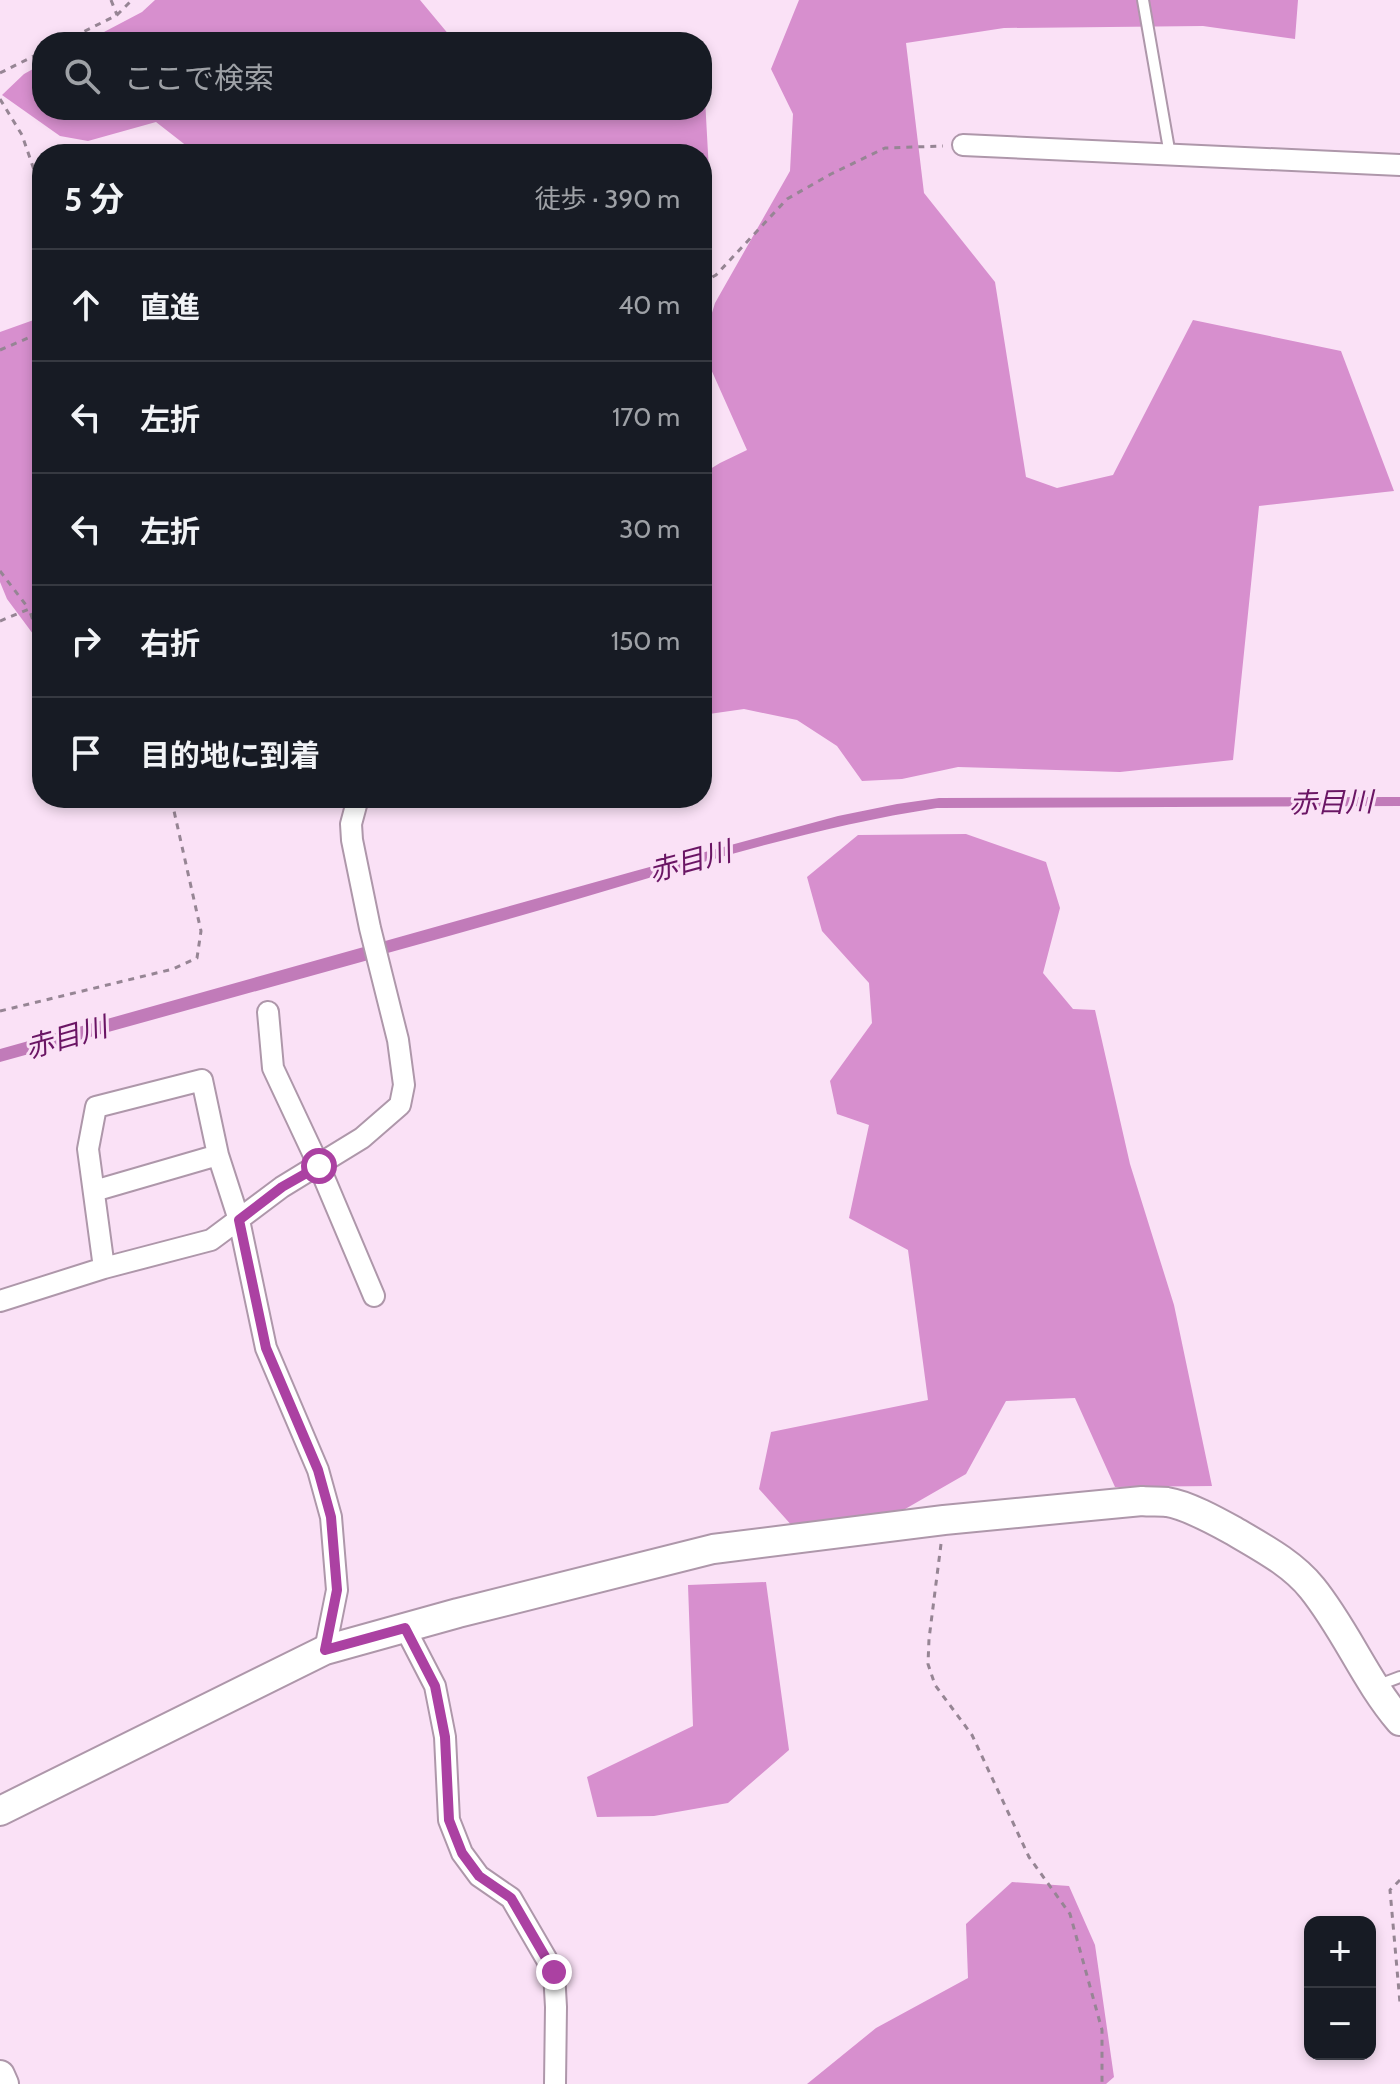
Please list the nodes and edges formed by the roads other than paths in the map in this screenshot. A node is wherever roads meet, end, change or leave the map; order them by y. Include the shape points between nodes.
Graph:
1 (1143, 0) edge
2 (963, 145) road end
3 (1170, 155) junction
4 (1400, 165) edge
5 (355, 808) edge
6 (268, 1012) dead end
7 (218, 1155) junction
8 (319, 1166) junction
9 (94, 1191) junction
10 (239, 1220) junction
11 (104, 1268) junction
12 (374, 1296) dead end
13 (0, 1301) edge
14 (405, 1628) junction
15 (325, 1650) junction
16 (1387, 1682) edge
17 (1400, 1721) edge
18 (0, 1811) edge
19 (0, 2075) edge
20 (4, 2084) edge
21 (555, 2084) edge

1 - 3 lane
2 - 3 street
3 - 4 street
5 - 8 street via 352,840 404,1085 400,1105
6 - 8 street via 273,1068
7 - 9 street
7 - 9 street via 202,1080 96,1107 88,1149
7 - 10 street
8 - 10 street
8 - 12 street
9 - 11 street
10 - 11 street via 211,1240
10 - 15 street via 266,1348 318,1470 331,1517 337,1590
11 - 13 street
14 - 15 street
14 - 16 street via 713,1549 944,1520 1170,1502 1287,1564 1311,1586
14 - 21 street via 435,1686 445,1737 449,1820 462,1853 479,1876 511,1898 554,1972
15 - 18 street
16 - 17 street
19 - 20 street

